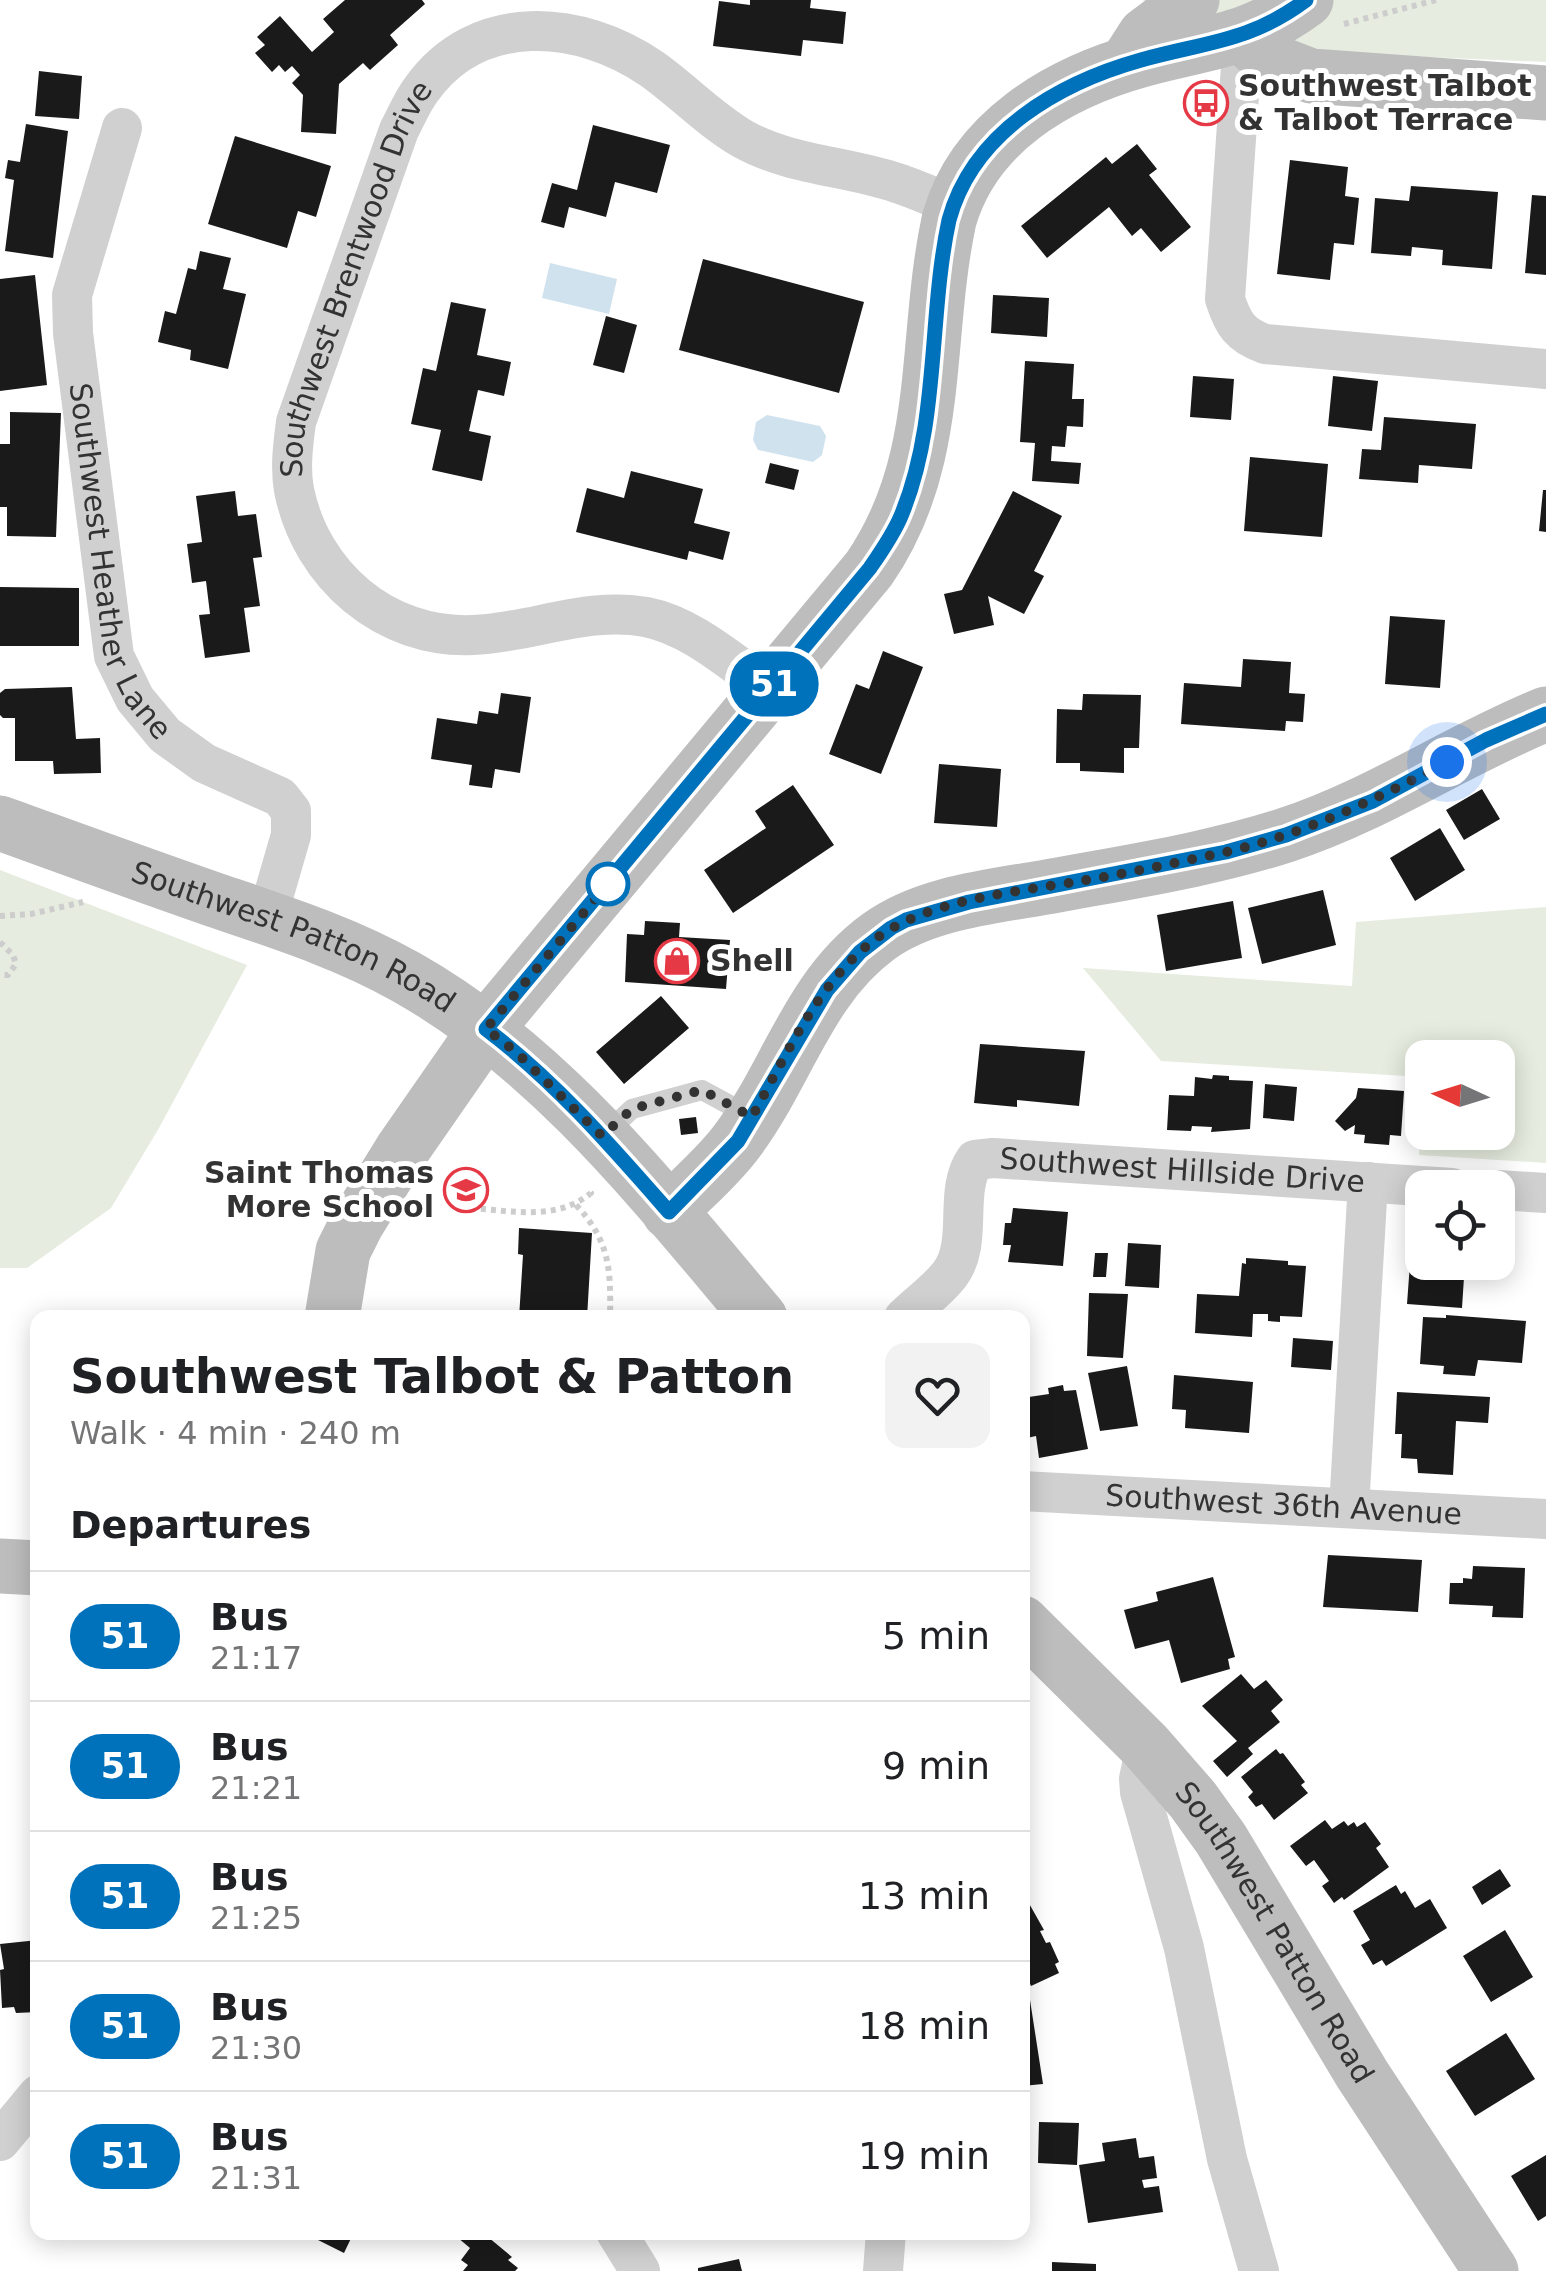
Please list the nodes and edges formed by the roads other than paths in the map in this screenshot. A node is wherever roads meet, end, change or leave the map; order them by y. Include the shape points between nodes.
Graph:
1 (1192, 0) edge
2 (1271, 12) edge
3 (1127, 64) junction
4 (1546, 92) edge
5 (122, 128) dead end
6 (953, 205) junction
7 (1546, 368) edge
8 (770, 689) junction
9 (1546, 714) edge
10 (0, 824) edge
11 (267, 918) junction
12 (501, 1040) junction
13 (752, 1117) junction
14 (592, 1161) junction
15 (1368, 1182) junction
16 (1405, 1185) edge
17 (1515, 1191) edge
18 (1546, 1192) edge
19 (669, 1212) junction
20 (333, 1310) edge
21 (746, 1310) edge
22 (913, 1310) edge
23 (1030, 1491) edge
24 (1349, 1508) junction
25 (1546, 1519) edge
26 (0, 1566) edge
27 (30, 1568) edge
28 (1030, 1632) edge
29 (1146, 1746) junction
30 (30, 2105) edge
31 (0, 2141) edge
32 (621, 2240) edge
33 (885, 2240) edge
34 (640, 2271) edge
35 (883, 2271) edge
36 (1259, 2271) edge
37 (1492, 2271) edge

1 - 3 street via 1145,35
2 - 3 street
2 - 4 street via 1270,60 1311,76
2 - 7 street via 1225,299 1232,322 1265,344
3 - 6 street via 1080,81 1019,118 982,153
5 - 11 street, Southwest Heather Lane via 72,295 108,626 122,676 165,735 204,763 280,797 291,811 291,835
6 - 8 street via 920,450 901,517 870,568
6 - 8 street, Southwest Brentwood Drive via 896,182 770,151 652,68 616,48 551,29 486,38 452,58 421,89 399,130 296,422 294,489 306,530 334,575 395,622 425,630 470,636 604,613 648,617 689,634
8 - 12 street
9 - 13 street via 1373,801 1286,835 906,920 860,952 827,990
10 - 11 street, Southwest Patton Road
11 - 12 street, Southwest Patton Road via 380,964
12 - 14 street, Southwest Patton Road
12 - 20 street via 402,1150 343,1251
13 - 14 lane via 702,1090 632,1109
13 - 19 street via 738,1141
14 - 19 street, Southwest Patton Road
15 - 16 street, Southwest Hillside Drive
15 - 22 street, Southwest Hillside Drive via 975,1160 967,1172 952,1273
15 - 24 street
17 - 18 street
19 - 21 street, Southwest Patton Road
23 - 24 street, Southwest 36th Avenue
24 - 25 street, Southwest 36th Avenue
26 - 27 street
28 - 29 street, Southwest Patton Road
29 - 36 street via 1140,1792 1184,1948 1232,2177
29 - 37 street, Southwest Patton Road via 1221,1839 1362,2074
30 - 31 street
32 - 34 street
33 - 35 street

